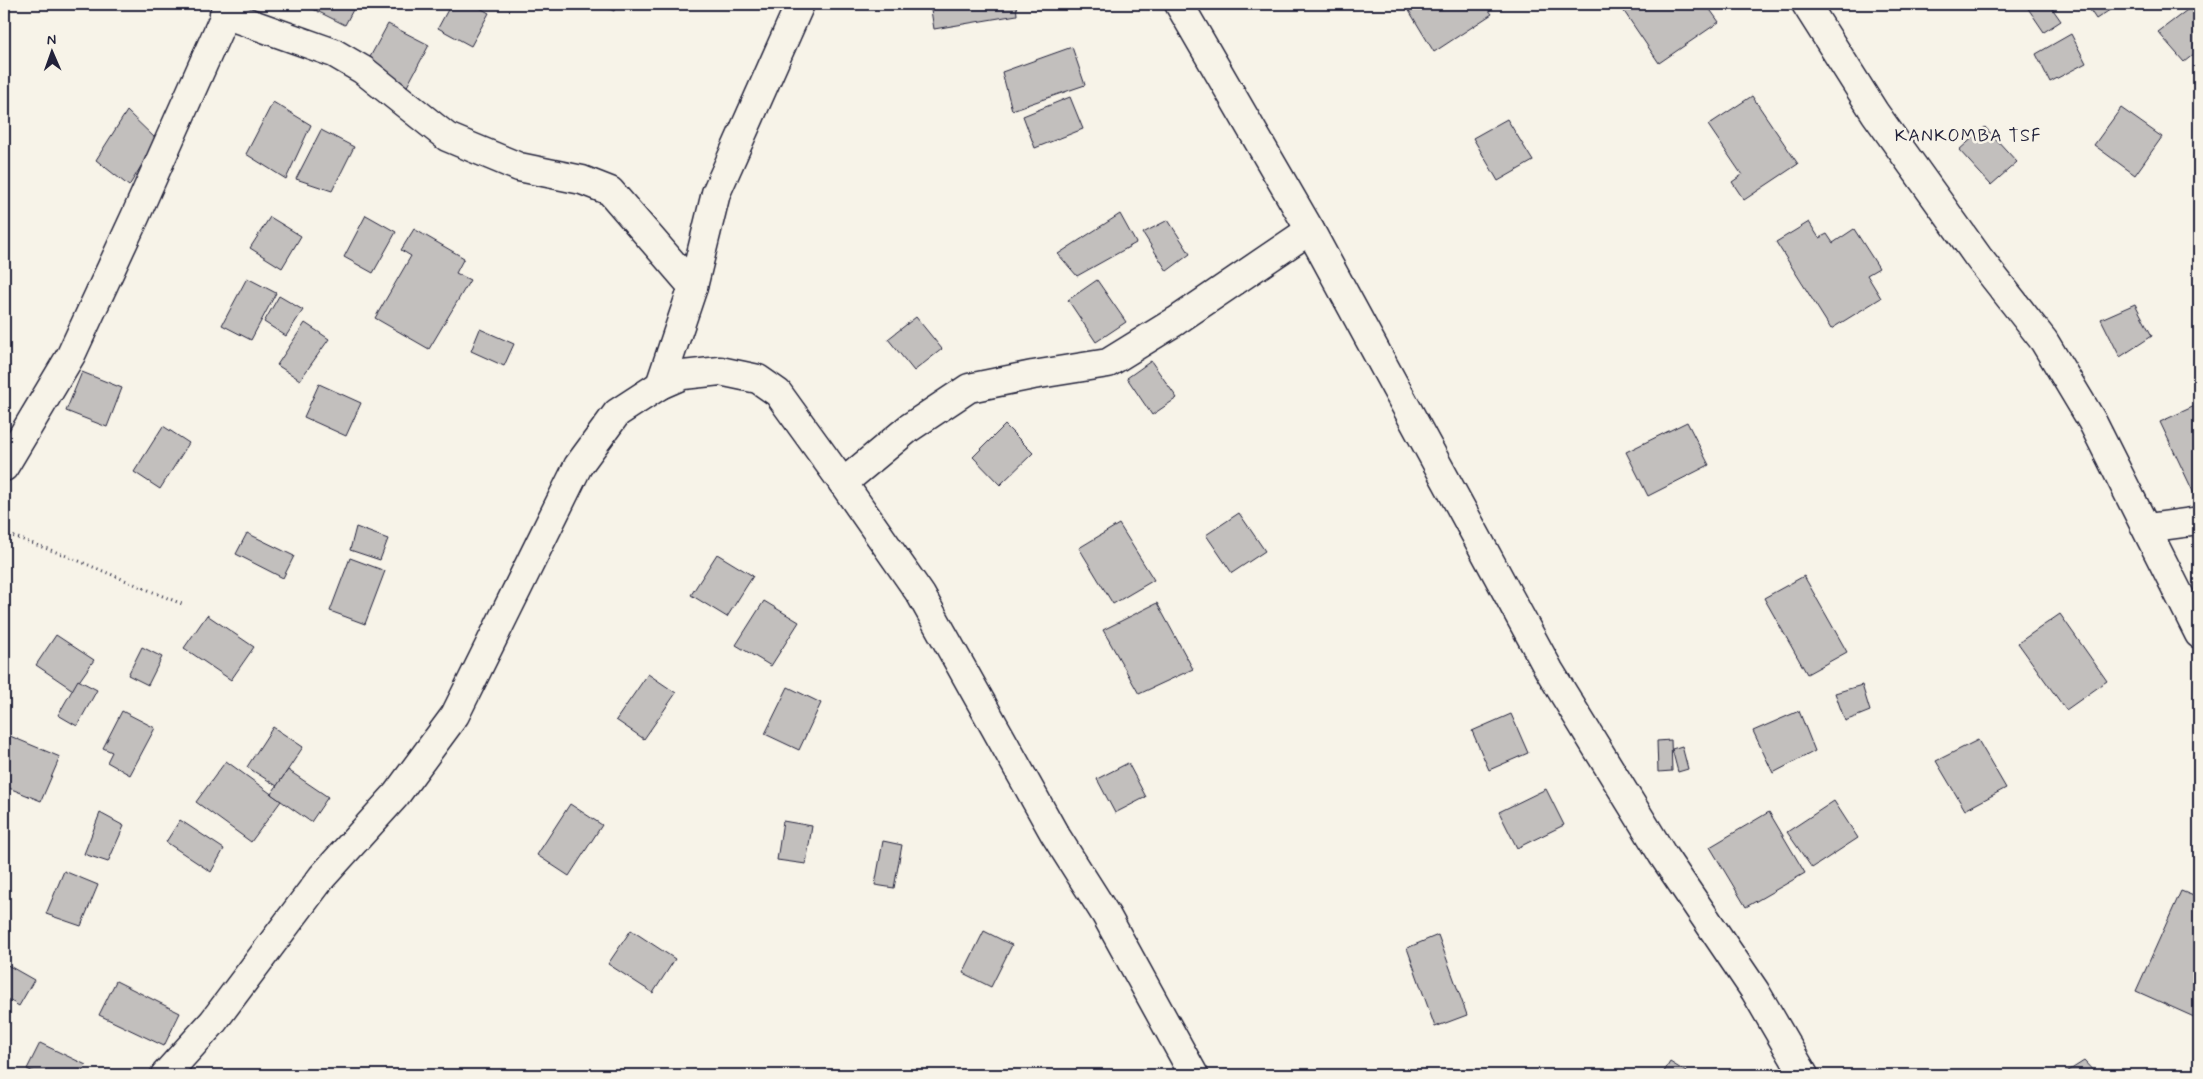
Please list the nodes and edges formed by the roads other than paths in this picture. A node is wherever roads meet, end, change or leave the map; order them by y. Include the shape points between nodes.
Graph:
1 (798, 4) edge
2 (1179, 4) edge
3 (1806, 4) edge
4 (227, 9) edge
5 (1310, 230) junction
6 (693, 287) junction
7 (660, 385) junction
8 (4, 467) edge
9 (843, 483) junction
10 (2199, 521) edge
11 (2147, 528) junction
12 (2199, 634) edge
13 (165, 1075) edge
14 (1194, 1075) edge
15 (1804, 1075) edge

1 - 6 street via 716,193
2 - 5 street
3 - 11 street via 1875,113 1978,257 2044,341 2092,421
4 - 6 street via 334,53 363,70 448,137 519,168 582,180 610,191
4 - 8 street via 71,355
5 - 9 street via 1108,364 969,388 909,428
5 - 15 street via 1549,670 1662,854 1755,991
6 - 7 street
7 - 9 street via 683,375 720,372 758,378 778,393
7 - 13 street via 617,413 578,466 455,715 396,795 322,877 213,1022
9 - 14 street via 921,596 1054,834 1106,915
10 - 11 street
11 - 12 street

